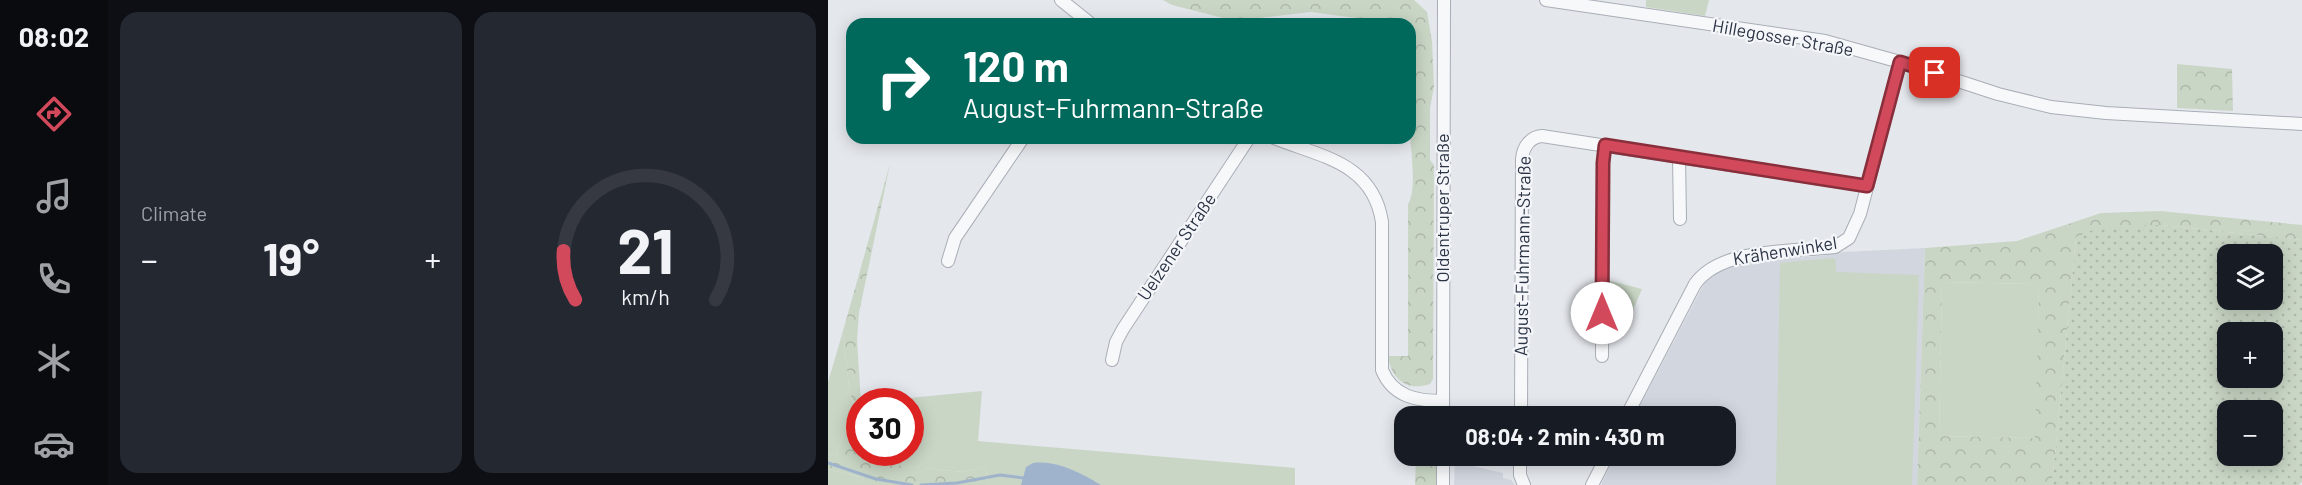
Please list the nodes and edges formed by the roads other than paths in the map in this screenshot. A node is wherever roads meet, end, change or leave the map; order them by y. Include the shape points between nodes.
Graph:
1 (1061, 0) edge
2 (1444, 0) edge
3 (1546, 0) edge
4 (1084, 18) edge
5 (1900, 62) junction
6 (2302, 124) edge
7 (1019, 144) edge
8 (1245, 144) edge
9 (1289, 144) edge
10 (1605, 145) junction
11 (1679, 157) junction
12 (1867, 186) junction
13 (1680, 219) dead end
14 (948, 261) dead end
15 (1602, 356) dead end
16 (1112, 360) dead end
17 (1443, 401) junction
18 (1443, 406) edge
19 (1521, 406) edge
20 (1632, 406) edge
21 (1443, 466) edge
22 (1520, 466) edge
23 (1602, 466) edge
24 (1443, 485) edge
25 (1524, 485) edge
26 (1592, 485) edge

1 - 4 street
2 - 17 street, Oldentruper Straße
3 - 5 street, Hillegosser Straße via 1825,41
5 - 6 street, Hillegosser Straße via 2051,107
5 - 12 street, Krähenwinkel
7 - 14 street via 956,238
8 - 16 street, Uelzener Straße via 1123,328
9 - 17 street via 1349,168 1363,178 1376,198 1382,222 1382,370 1388,382 1402,394
10 - 11 street, August-Fuhrmann-Straße
10 - 15 street
10 - 19 street, August-Fuhrmann-Straße via 1537,136 1522,154
11 - 12 street, August-Fuhrmann-Straße
11 - 13 street
12 - 20 street, Krähenwinkel via 1853,232 1840,245 1731,259 1700,277
17 - 18 street, Oldentruper Straße
21 - 24 street
22 - 25 street
23 - 26 street

